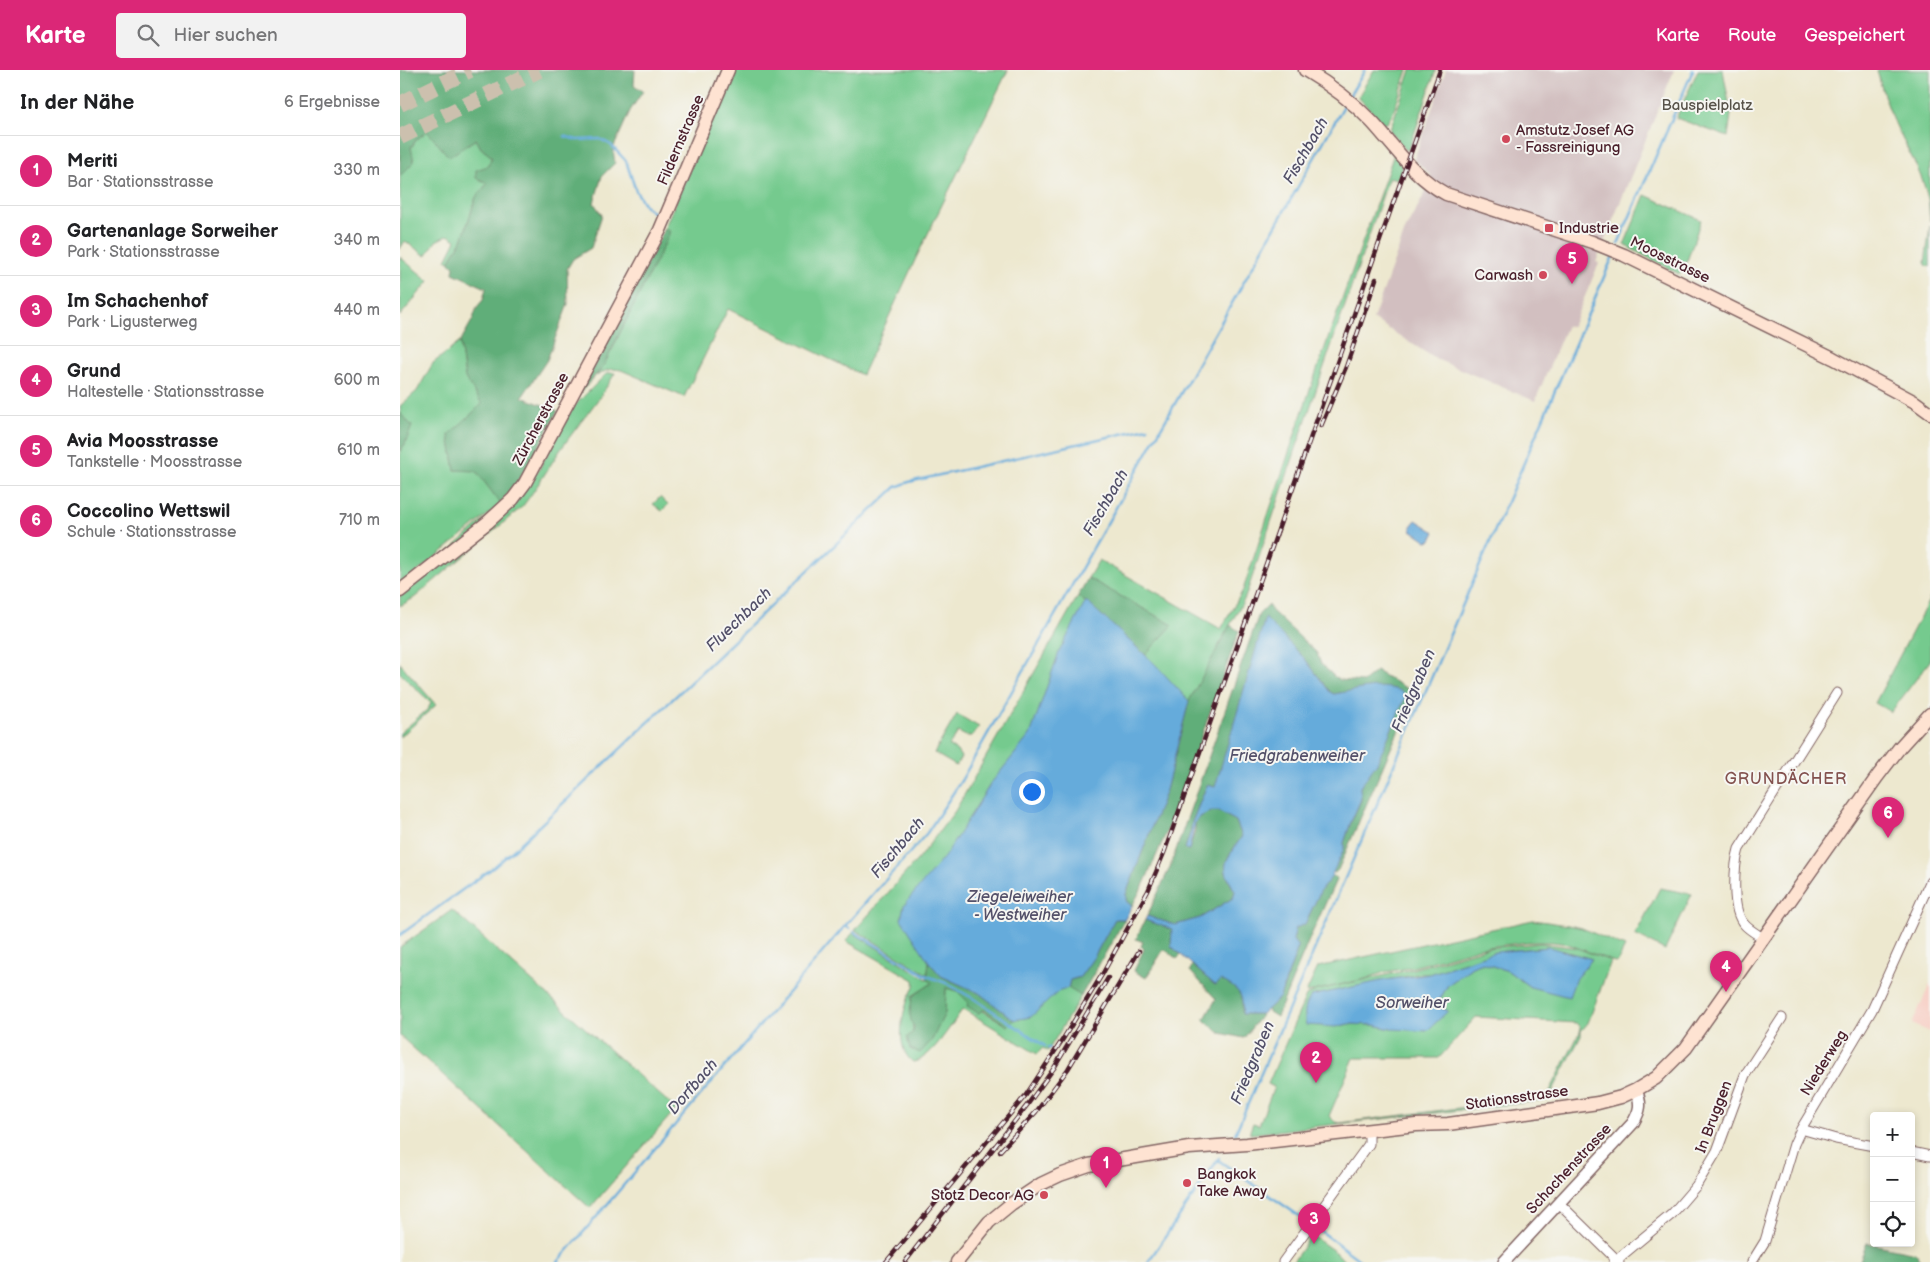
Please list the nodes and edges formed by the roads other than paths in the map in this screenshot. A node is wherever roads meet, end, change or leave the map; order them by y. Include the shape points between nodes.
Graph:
1 (728, 70) edge
2 (1305, 70) edge
3 (663, 223) joint
4 (1930, 413) edge
5 (400, 591) edge
6 (1837, 693) dead end
7 (1930, 714) edge
8 (1930, 882) edge
9 (1763, 938) junction
10 (1782, 1018) dead end
11 (1636, 1090) junction
12 (1801, 1129) junction
13 (1369, 1130) junction
14 (1870, 1145) edge
15 (1915, 1153) edge
16 (1930, 1156) edge
17 (1558, 1203) junction
18 (1617, 1261) edge
19 (958, 1262) edge
20 (1283, 1262) edge
21 (1504, 1262) edge
22 (1752, 1262) edge

1 - 3 main road, Fildernstrasse
2 - 4 main road, Moosstrasse via 1354,105 1417,174 1433,187 1624,256 1833,358
3 - 5 main road, Zürcherstrasse via 525,483 488,522
6 - 9 street via 1737,856 1735,877 1740,918 1744,925
7 - 9 main road, Stationsstrasse via 1882,771
8 - 12 street, Niederweg via 1872,1010
9 - 11 main road, Stationsstrasse via 1686,1048 1656,1078
10 - 18 street, In Bruggen via 1745,1075 1717,1151 1696,1186 1672,1214
11 - 13 main road, Stationsstrasse via 1621,1097 1576,1107 1448,1124
11 - 17 street, Schachenstrasse via 1641,1102 1633,1123
12 - 14 street via 1836,1140
12 - 22 street, Niederweg via 1765,1241
13 - 19 main road, Stationsstrasse via 1189,1148 1082,1167 1041,1184 1011,1204 989,1222
13 - 20 street via 1368,1144
15 - 16 street
17 - 18 street
17 - 21 street, Schachenstrasse

